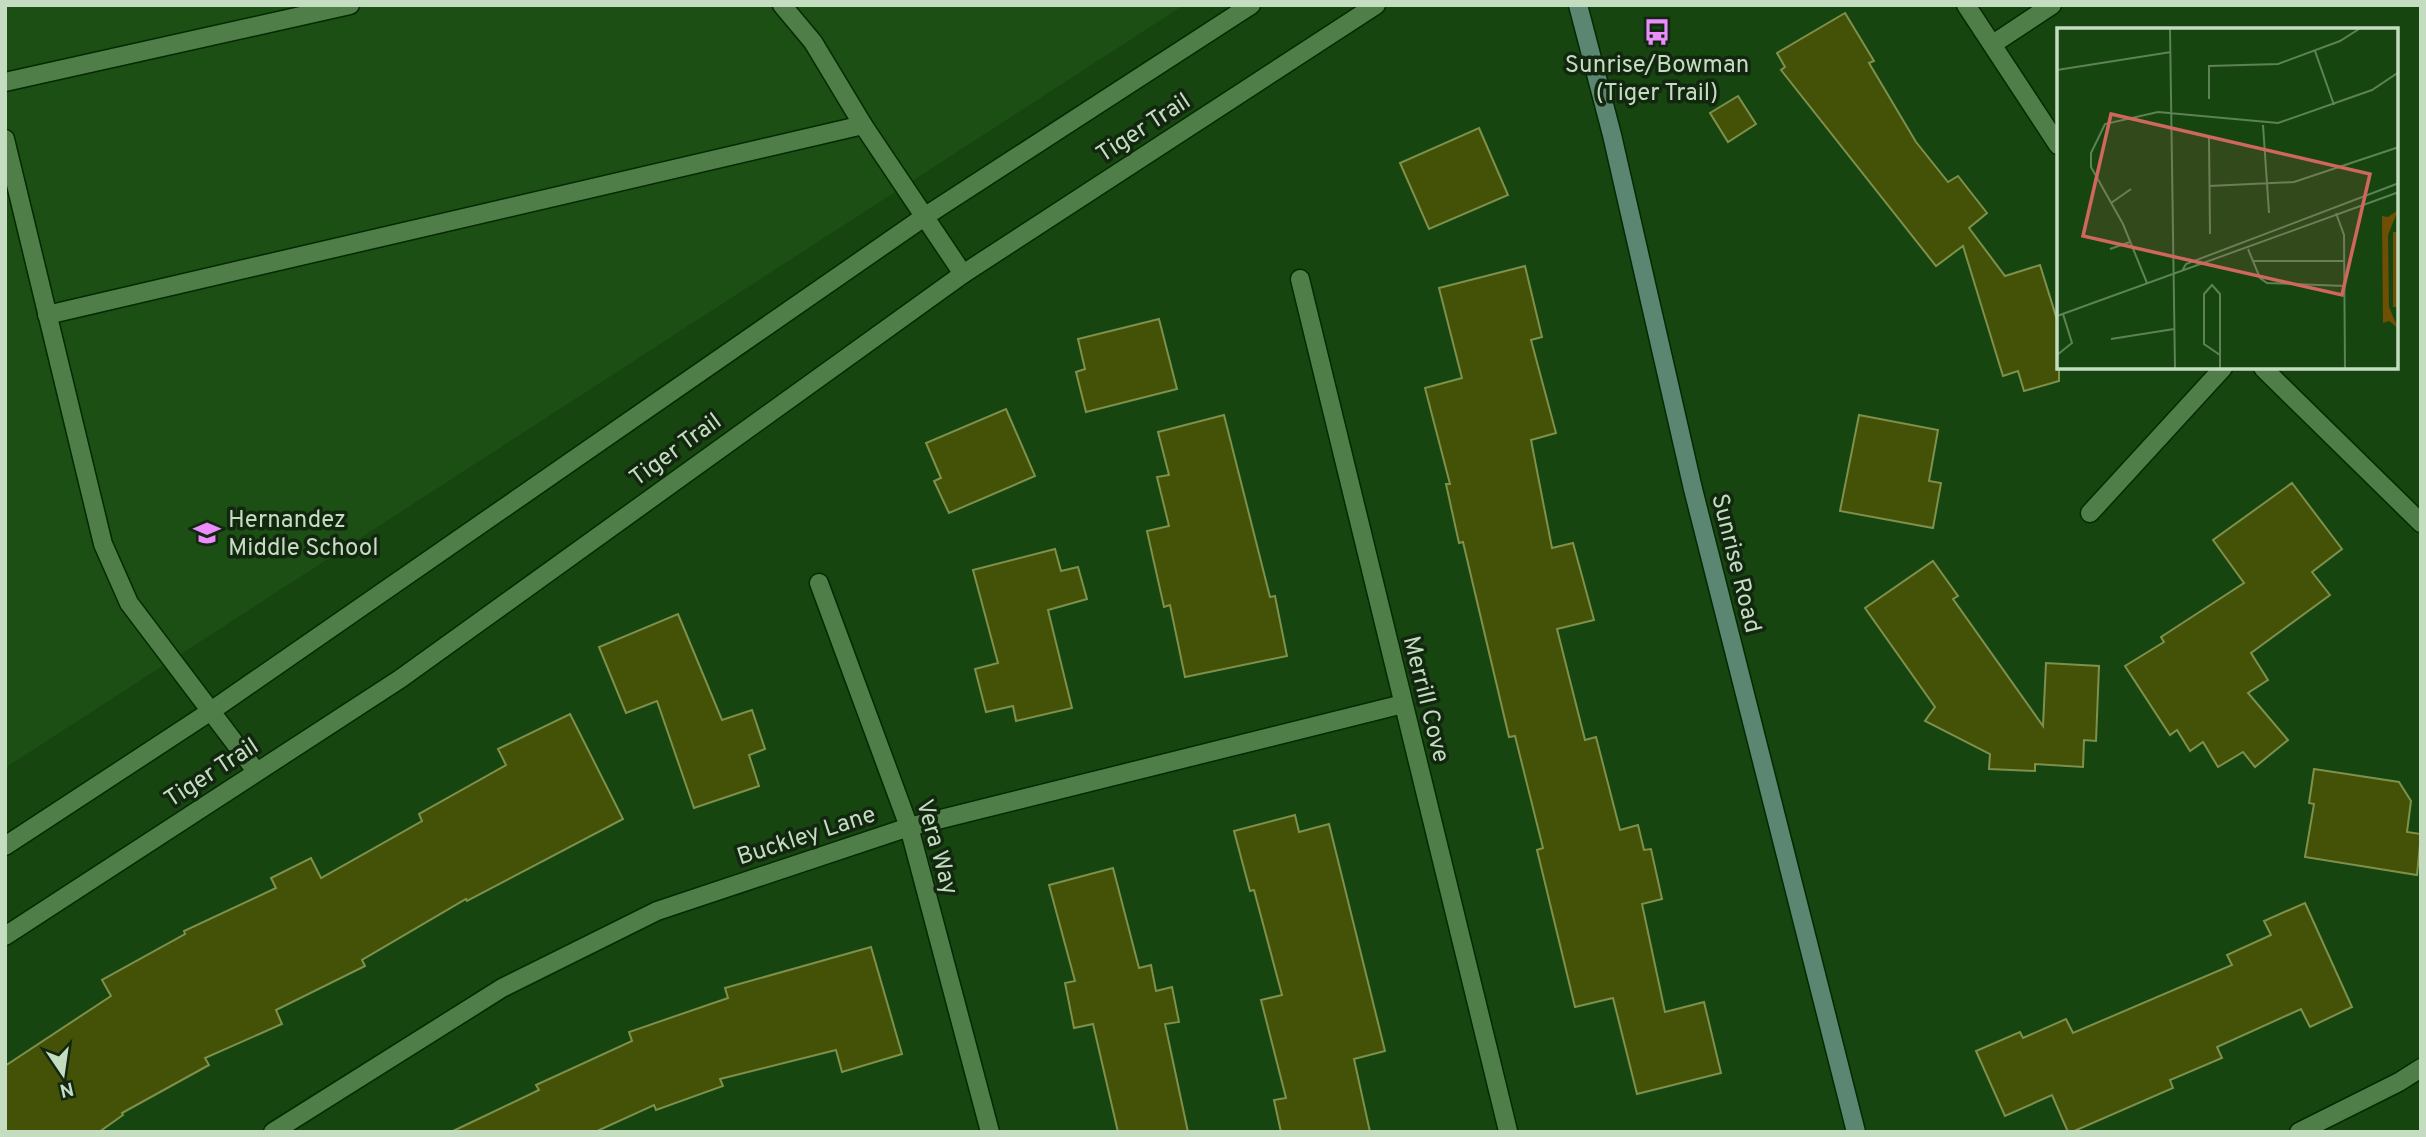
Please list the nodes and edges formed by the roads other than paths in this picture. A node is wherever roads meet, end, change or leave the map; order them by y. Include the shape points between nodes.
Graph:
1 (350, 5) edge
2 (782, 5) edge
3 (1251, 5) edge
4 (1376, 5) edge
5 (1578, 5) edge
6 (1966, 5) edge
7 (2052, 5) edge
8 (1993, 44) junction
9 (5, 82) edge
10 (863, 125) junction
11 (5, 139) edge
12 (2057, 142) edge
13 (924, 217) junction
14 (963, 274) junction
15 (1300, 279) dead end
16 (47, 315) junction
17 (2222, 369) edge
18 (2264, 369) edge
19 (2090, 513) dead end
20 (2421, 523) edge
21 (819, 583) dead end
22 (1403, 704) junction
23 (211, 711) junction
24 (256, 771) junction
25 (909, 827) junction
26 (5, 846) edge
27 (5, 936) edge
28 (2421, 1068) edge
29 (1508, 1131) edge
30 (273, 1132) edge
31 (990, 1132) edge
32 (1856, 1132) edge
33 (2299, 1132) edge

1 - 9 street
2 - 10 street via 813,42
3 - 13 street, Tiger Trail
4 - 14 street, Tiger Trail
5 - 32 main road, Sunrise Road via 1693,489
6 - 8 street
7 - 8 street
8 - 12 street
10 - 13 street
10 - 16 street
11 - 16 street
13 - 14 street
13 - 23 street, Tiger Trail
14 - 24 street, Tiger Trail via 400,678
15 - 22 street, Merrill Cove
16 - 23 street via 103,544 129,603
17 - 19 street
18 - 20 street
21 - 25 street, Vera Way
22 - 25 street, Buckley Lane
22 - 29 street, Merrill Cove
23 - 24 street
23 - 26 street, Tiger Trail
24 - 27 street, Tiger Trail
25 - 30 street, Buckley Lane via 657,911 502,988
25 - 31 street, Vera Way
28 - 33 street

